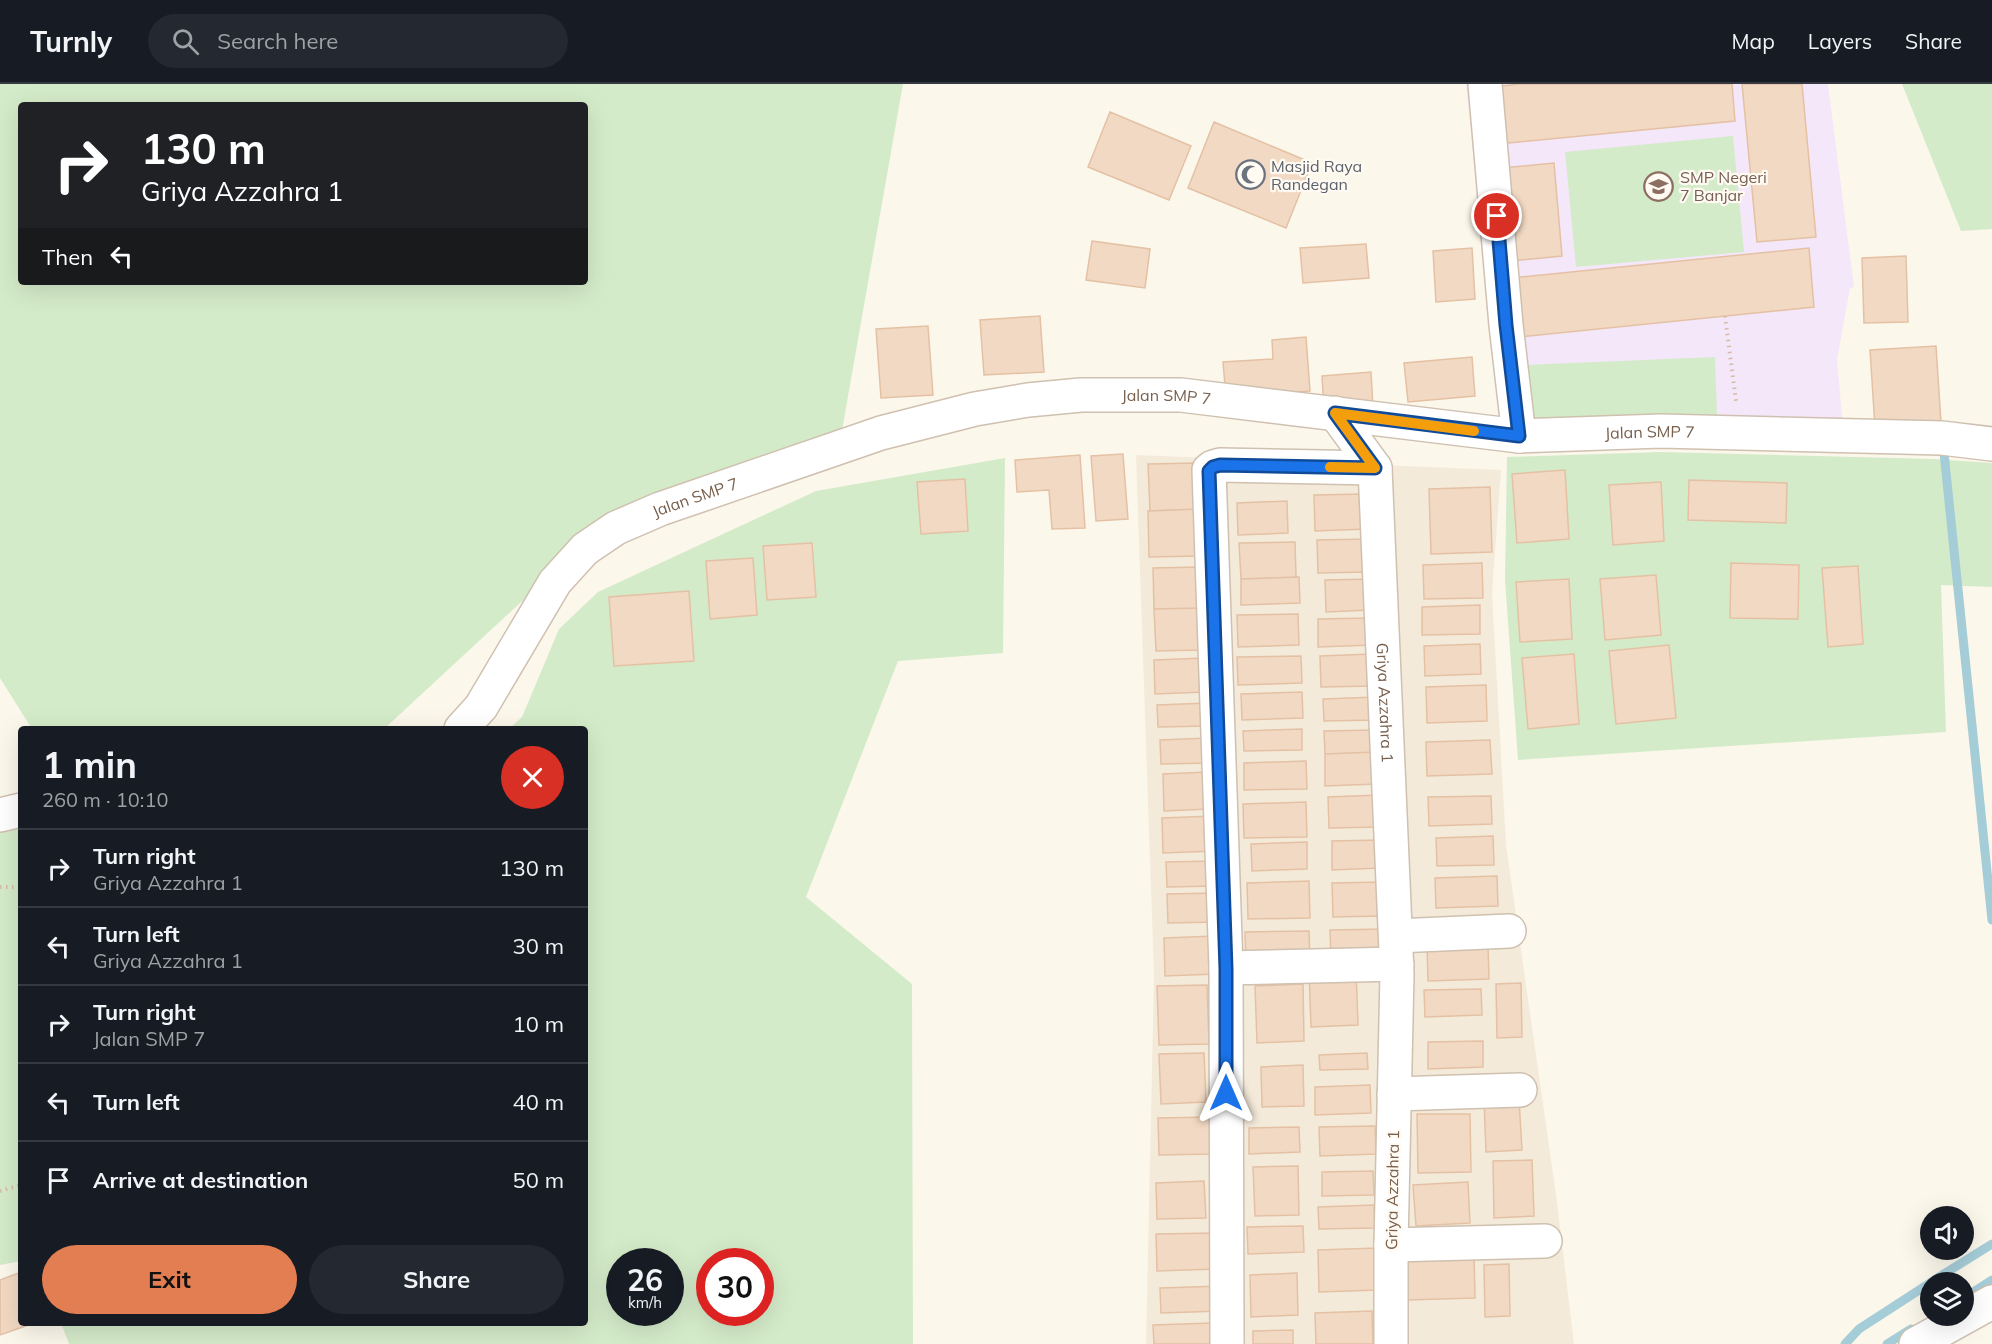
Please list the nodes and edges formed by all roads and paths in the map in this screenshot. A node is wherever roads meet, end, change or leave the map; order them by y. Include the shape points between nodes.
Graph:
1 (1485, 84) edge
2 (1725, 316) dead end
3 (1335, 413) junction
4 (1741, 435) junction
5 (1519, 436) junction
6 (1992, 444) edge
7 (1375, 468) junction
8 (464, 726) edge
9 (18, 811) edge
10 (0, 815) edge
11 (18, 887) edge
12 (0, 888) edge
13 (1509, 931) dead end
14 (1396, 950) junction
15 (1226, 969) junction
16 (1520, 1090) dead end
17 (1394, 1094) junction
18 (18, 1186) edge
19 (0, 1191) edge
20 (1545, 1240) dead end
21 (1391, 1245) junction
22 (1992, 1302) edge
23 (1227, 1344) edge
24 (1391, 1344) edge
25 (1916, 1344) edge

1 - 5 street
2 - 4 path
3 - 5 street, Jalan SMP 7
3 - 7 street
3 - 8 street, Jalan SMP 7 via 1181,395 1081,395 1028,400 975,409 881,434 660,509 616,528 585,549 555,582 481,707
4 - 5 street, Jalan SMP 7 via 1660,431
4 - 6 street, Jalan SMP 7 via 1942,438
7 - 14 street, Griya Azzahra 1
7 - 15 street via 1220,465 1209,471
9 - 10 street
11 - 12 path
13 - 14 street
14 - 15 street
14 - 17 street, Griya Azzahra 1
15 - 23 street
16 - 17 street
17 - 21 street, Griya Azzahra 1
18 - 19 path
20 - 21 street
21 - 24 street, Griya Azzahra 1
22 - 25 street

